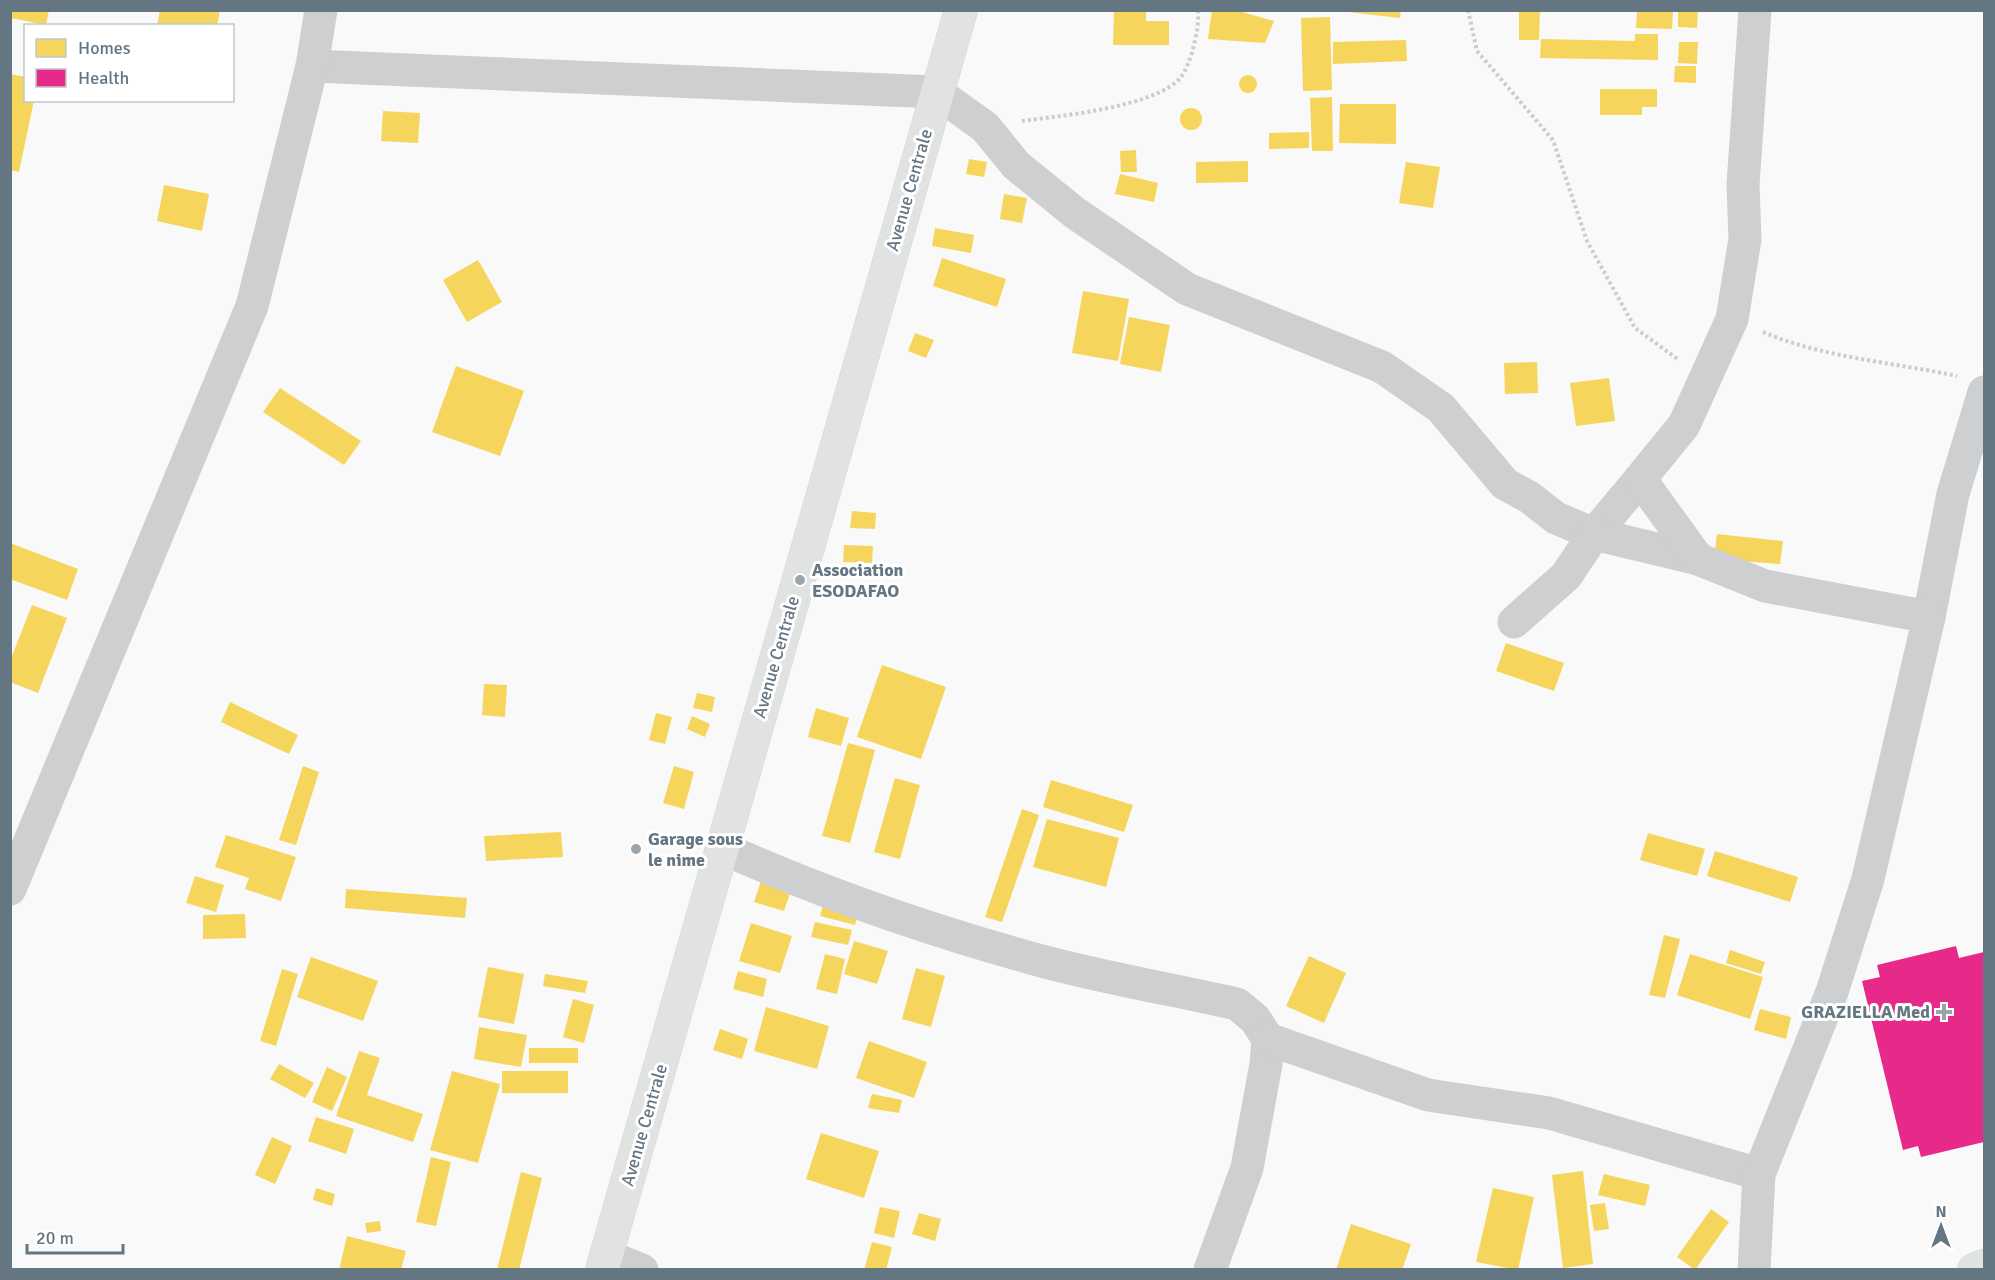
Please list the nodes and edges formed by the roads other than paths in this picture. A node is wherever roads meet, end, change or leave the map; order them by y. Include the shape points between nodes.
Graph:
1 (321, 10) edge
2 (961, 10) edge
3 (1755, 10) edge
4 (312, 66) junction
5 (936, 93) junction
6 (1974, 385) edge
7 (1640, 479) junction
8 (1594, 534) junction
9 (1698, 559) junction
10 (1929, 617) junction
11 (1514, 622) dead end
12 (722, 848) junction
13 (10, 889) edge
14 (1268, 1038) junction
15 (1759, 1174) junction
16 (604, 1263) edge
17 (1984, 1266) edge
18 (642, 1269) edge
19 (1210, 1269) edge
20 (1754, 1269) edge
21 (1974, 1269) edge

1 - 4 street
2 - 5 main road, Avenue Centrale
3 - 7 street via 1743,184 1745,239 1732,319 1684,425
4 - 5 street
4 - 13 street via 252,306
5 - 8 street via 985,127 1016,165 1075,213 1178,283 1382,367 1441,408 1505,484 1556,518
5 - 12 main road, Avenue Centrale
6 - 10 street
7 - 8 street
7 - 9 street
8 - 9 street
8 - 11 street via 1566,576
9 - 10 street via 1765,586
10 - 15 street via 1868,879 1832,992
12 - 14 street via 786,876 1049,963 1237,1004 1255,1019
12 - 16 main road, Avenue Centrale
14 - 15 street via 1428,1095 1549,1113
14 - 19 street via 1247,1168
15 - 20 street
16 - 18 street
17 - 21 main road

